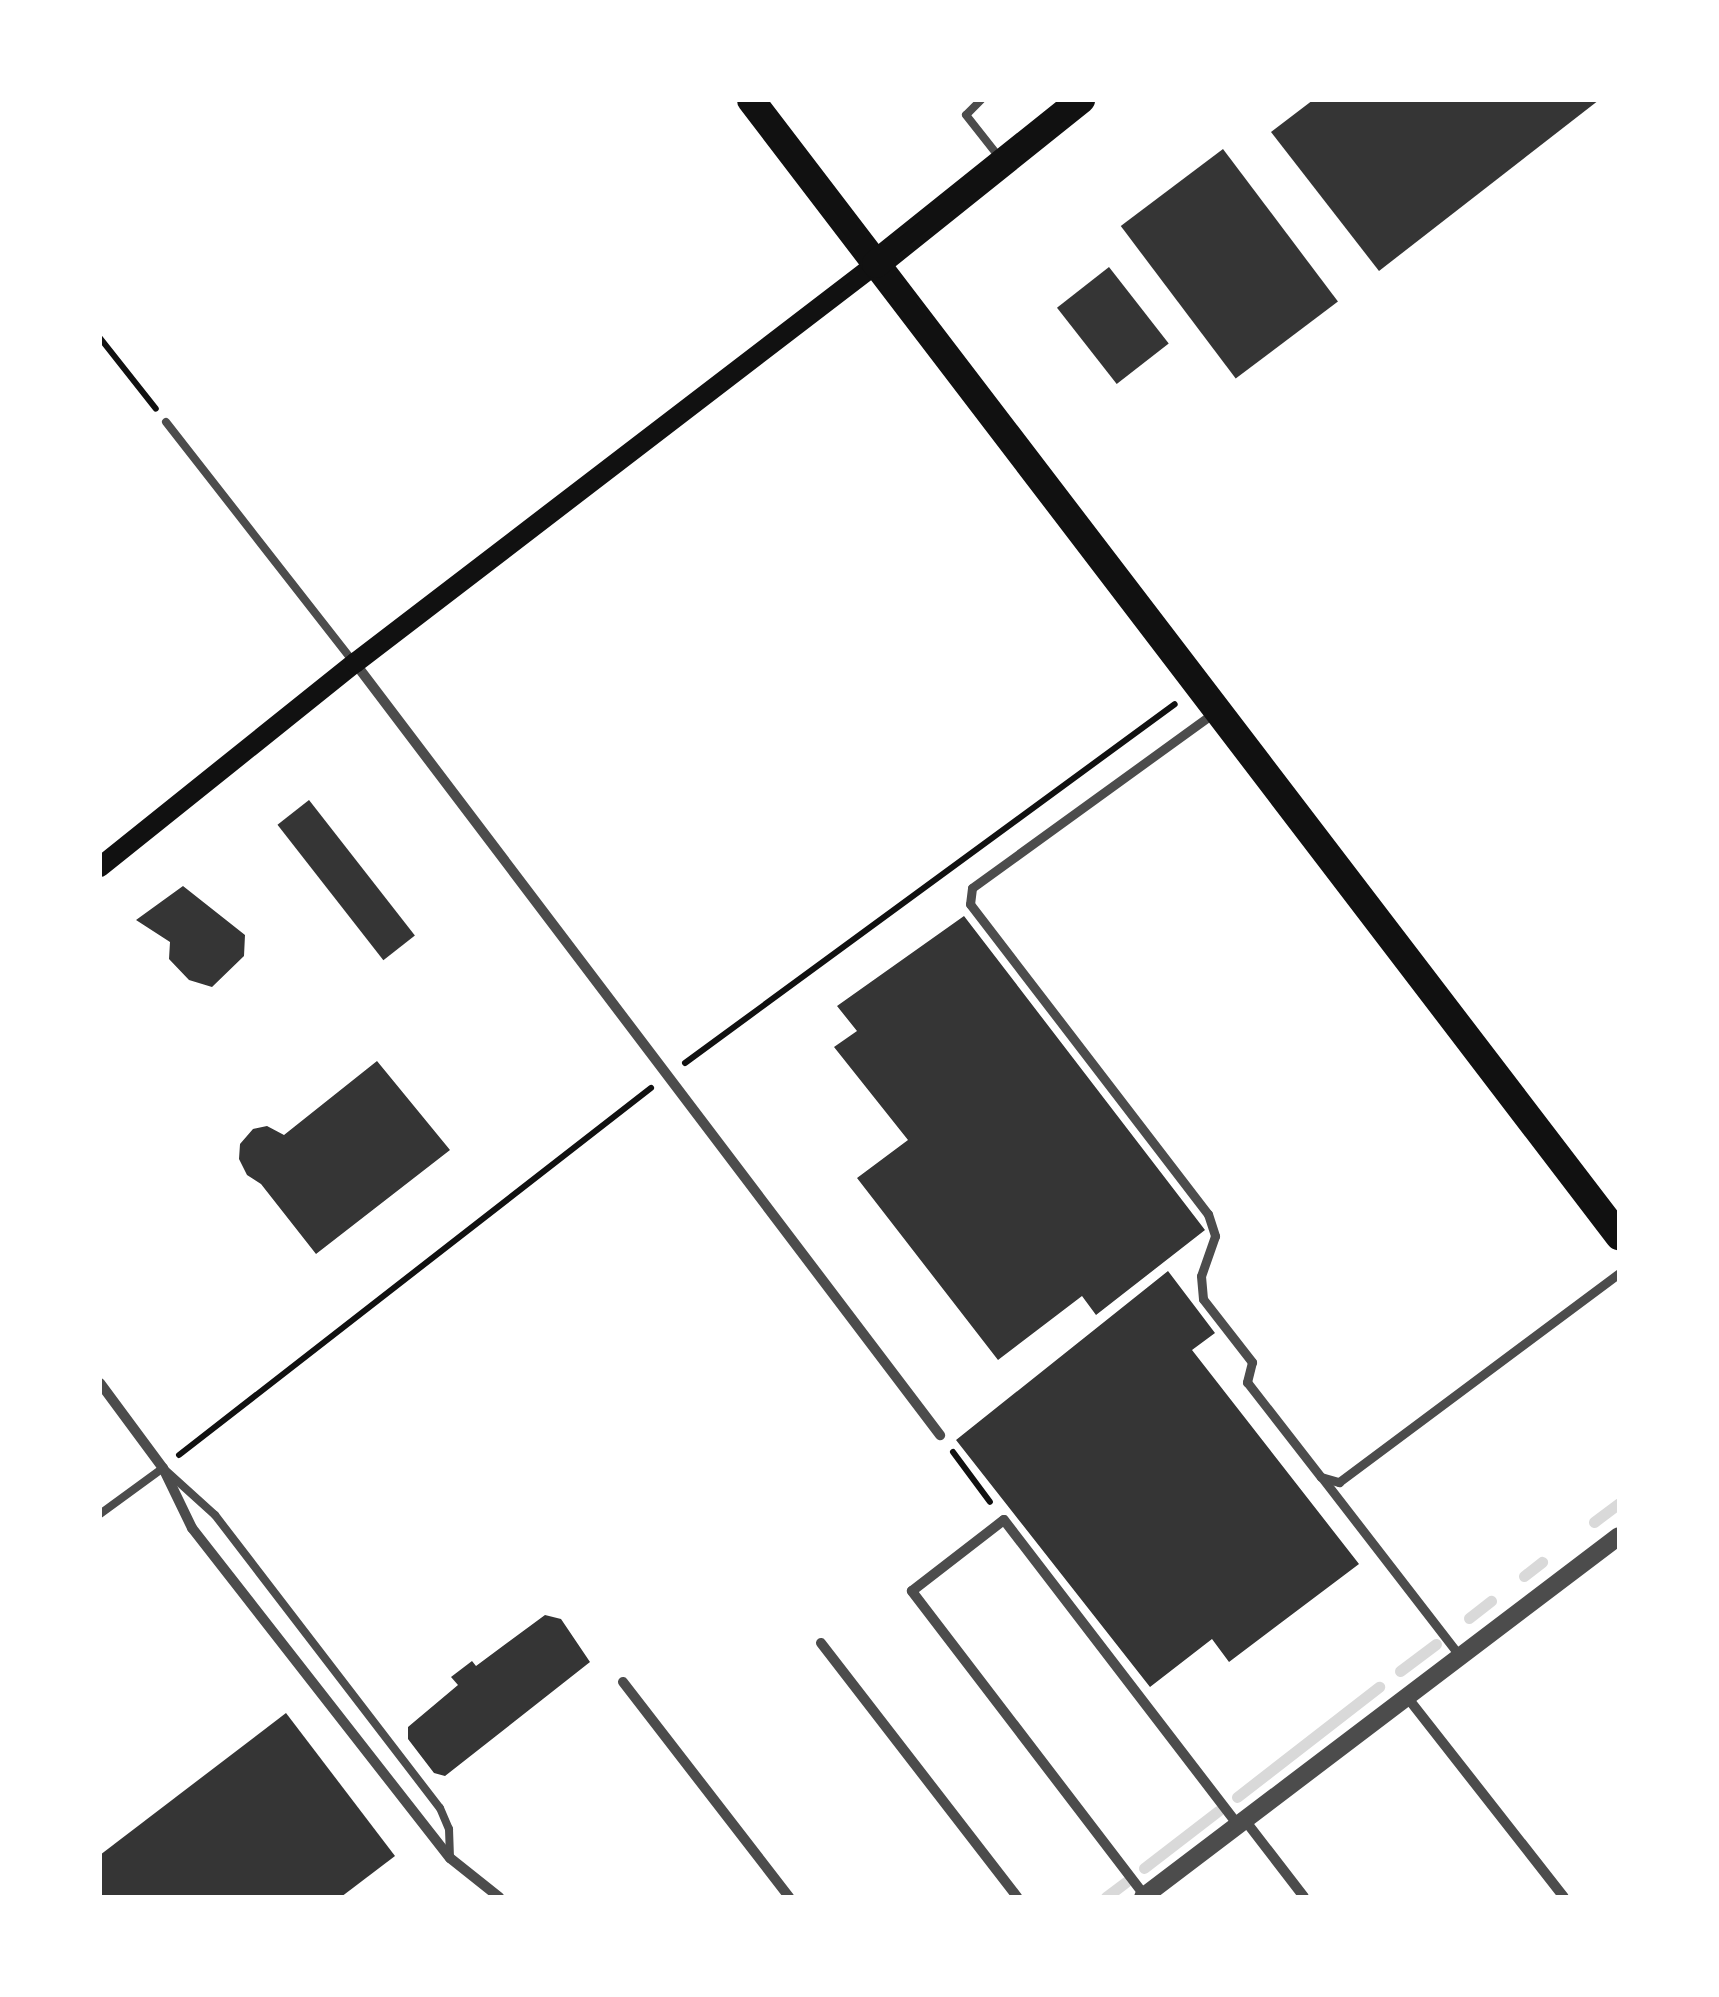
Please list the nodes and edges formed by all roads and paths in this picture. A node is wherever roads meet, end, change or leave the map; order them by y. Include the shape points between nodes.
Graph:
1 (752, 100) edge
2 (981, 100) edge
3 (1080, 100) edge
4 (1003, 162) junction
5 (876, 264) junction
6 (100, 338) edge
7 (166, 422) joint
8 (355, 664) junction
9 (1218, 711) junction
10 (104, 857) edge
11 (1619, 1236) edge
12 (1619, 1273) edge
13 (100, 1383) edge
14 (940, 1435) joint
15 (162, 1468) junction
16 (1321, 1477) junction
17 (100, 1514) edge
18 (1004, 1520) junction
19 (1619, 1536) edge
20 (821, 1643) dead end
21 (1460, 1656) junction
22 (623, 1682) dead end
23 (1407, 1697) junction
24 (1241, 1822) junction
25 (450, 1858) junction
26 (1144, 1896) edge
27 (500, 1897) edge
28 (789, 1897) edge
29 (1017, 1897) edge
30 (1304, 1897) edge
31 (1564, 1897) edge

1 - 5 highway
2 - 4 lane via 966,115
3 - 4 highway
4 - 5 highway
5 - 8 main road
5 - 9 highway
6 - 7 path
7 - 8 lane
8 - 10 main road
8 - 14 street
9 - 11 highway
9 - 16 street via 972,888 970,904 1208,1214 1215,1236 1200,1276 1203,1298 1252,1362 1246,1382
12 - 16 street via 1338,1482
13 - 15 street
14 - 18 path
15 - 17 lane
15 - 25 street via 192,1528
15 - 25 lane via 215,1514 440,1808
16 - 21 street
18 - 24 street
18 - 26 street via 912,1591
19 - 21 street
20 - 29 street
21 - 23 street
22 - 28 street
23 - 24 street
23 - 31 street
24 - 26 street
24 - 30 street
25 - 27 street

